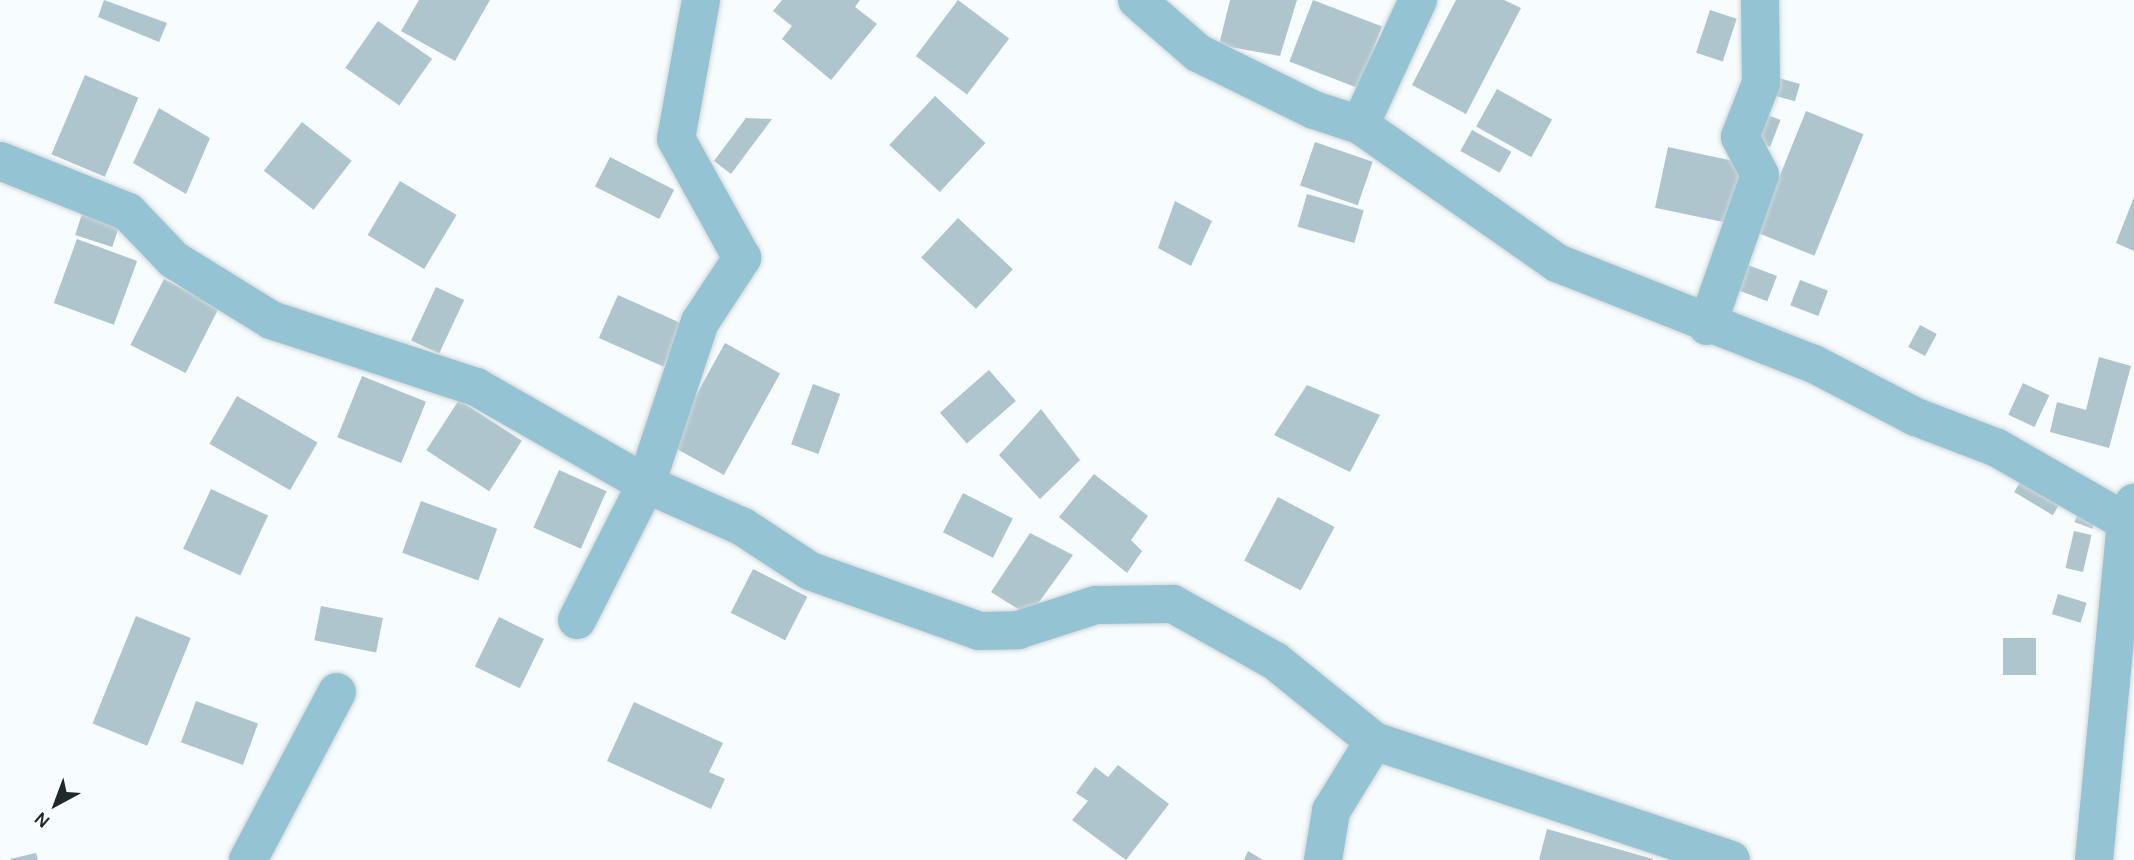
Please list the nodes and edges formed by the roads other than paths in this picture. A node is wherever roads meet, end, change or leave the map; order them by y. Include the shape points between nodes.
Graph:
1 (701, 0) edge
2 (1137, 0) edge
3 (1418, 0) edge
4 (1759, 1) edge
5 (1360, 125) junction
6 (0, 161) edge
7 (1707, 326) junction
8 (646, 484) junction
9 (2130, 513) edge
10 (577, 620) dead end
11 (2126, 622) edge
12 (337, 692) dead end
13 (1374, 741) junction
14 (1715, 857) edge
15 (2102, 858) edge
16 (248, 860) edge
17 (1323, 860) edge

1 - 8 street via 676,139 742,258 700,322
2 - 5 street via 1198,53 1314,110
3 - 5 street
4 - 7 street via 1761,83 1740,137 1760,175
5 - 7 street via 1557,263 1639,292
6 - 8 street via 128,212 174,260 271,320 476,387
7 - 9 street via 1814,364 1916,417 1997,448
8 - 10 street
8 - 13 street via 743,527 810,571 979,631 1018,630 1096,605 1173,604 1275,662
9 - 11 street
11 - 15 street
12 - 16 street
13 - 14 street
13 - 17 street via 1331,811

